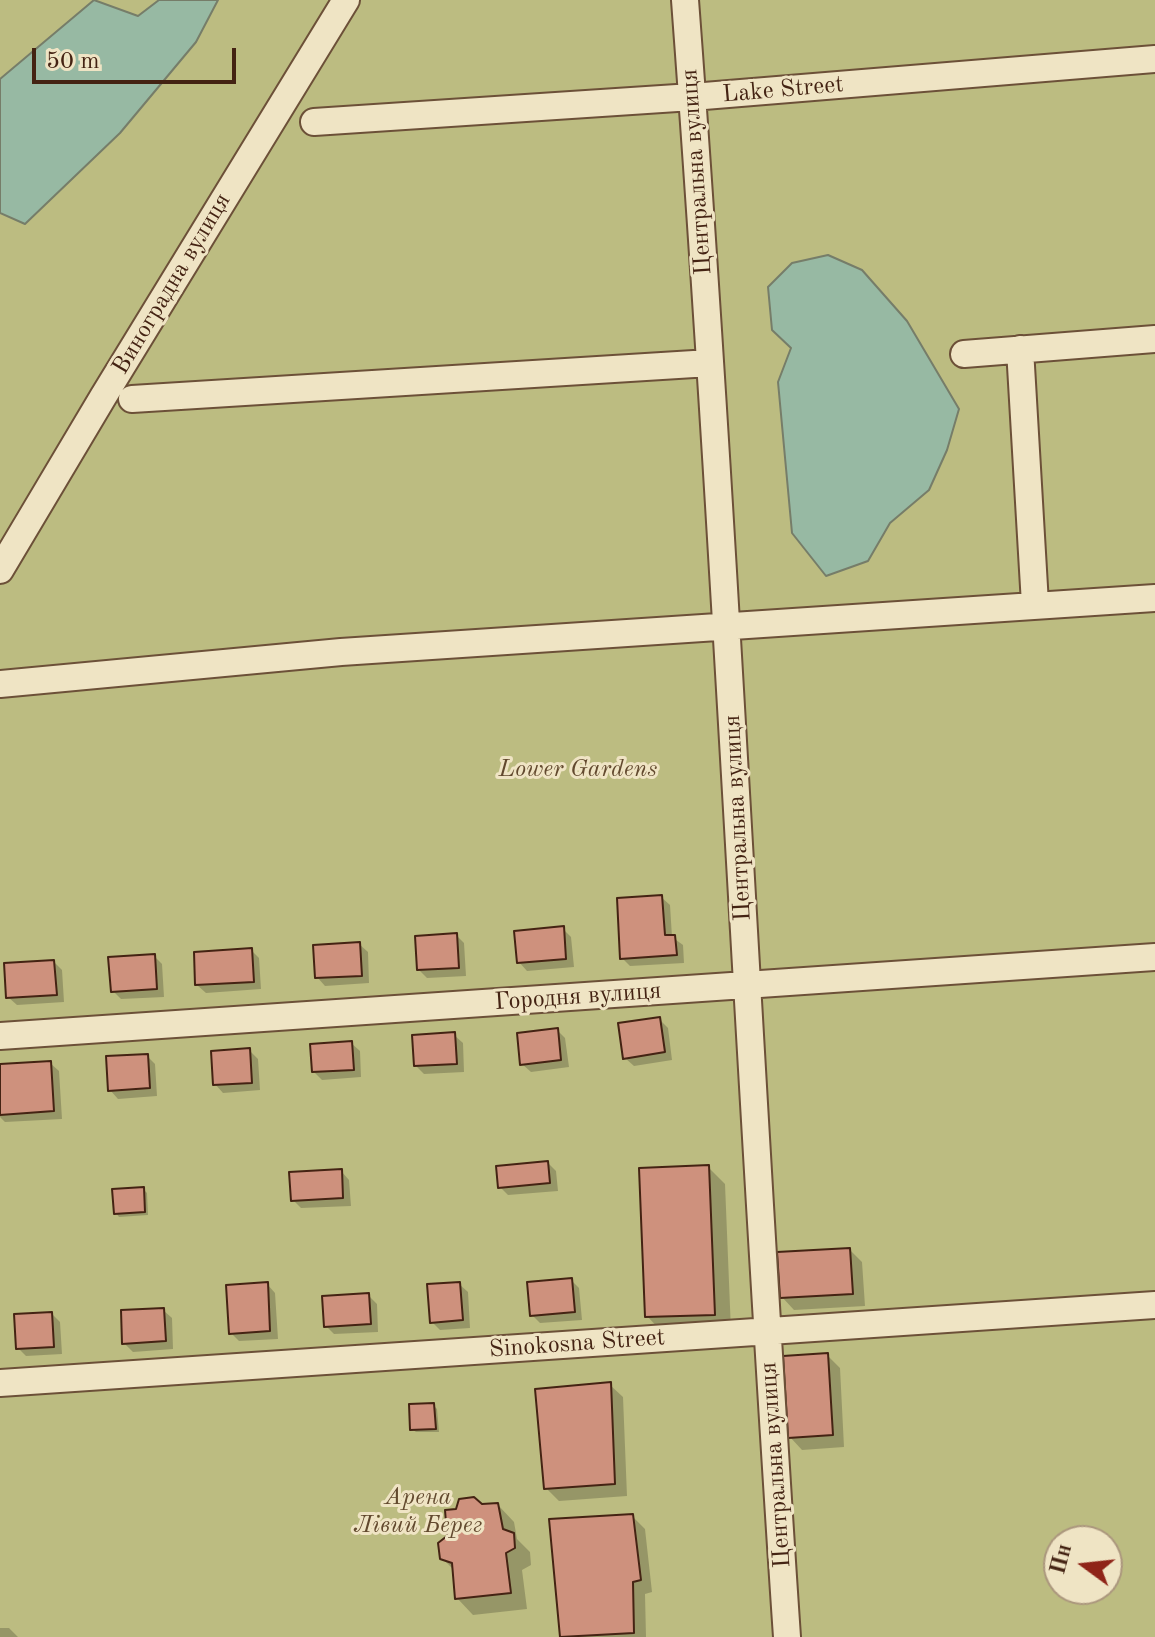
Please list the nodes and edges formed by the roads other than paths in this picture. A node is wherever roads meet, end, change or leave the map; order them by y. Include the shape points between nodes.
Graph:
1 (346, 0) edge
2 (685, 0) edge
3 (1155, 59) edge
4 (692, 97) junction
5 (314, 122) dead end
6 (1155, 339) edge
7 (1020, 349) junction
8 (964, 354) dead end
9 (710, 363) junction
10 (132, 399) dead end
11 (0, 570) edge
12 (1155, 598) edge
13 (1035, 604) junction
14 (728, 625) junction
15 (0, 684) edge
16 (1155, 957) edge
17 (746, 985) junction
18 (0, 1036) edge
19 (1155, 1305) edge
20 (767, 1332) junction
21 (0, 1383) edge
22 (787, 1637) edge

1 - 11 street, Виноградна вулиця
2 - 4 street, Центральна вулиця
3 - 4 street, Lake Street
4 - 5 street, Lake Street
4 - 9 street, Центральна вулиця
6 - 7 street
7 - 8 street
7 - 13 street
9 - 10 street
9 - 14 street, Центральна вулиця
12 - 13 street
13 - 14 street
14 - 15 street via 341,652
14 - 17 street, Центральна вулиця
16 - 17 street, Городня вулиця
17 - 18 street, Городня вулиця
17 - 20 street, Центральна вулиця
19 - 20 street, Sinokosna Street
20 - 21 street, Sinokosna Street
20 - 22 street, Центральна вулиця

